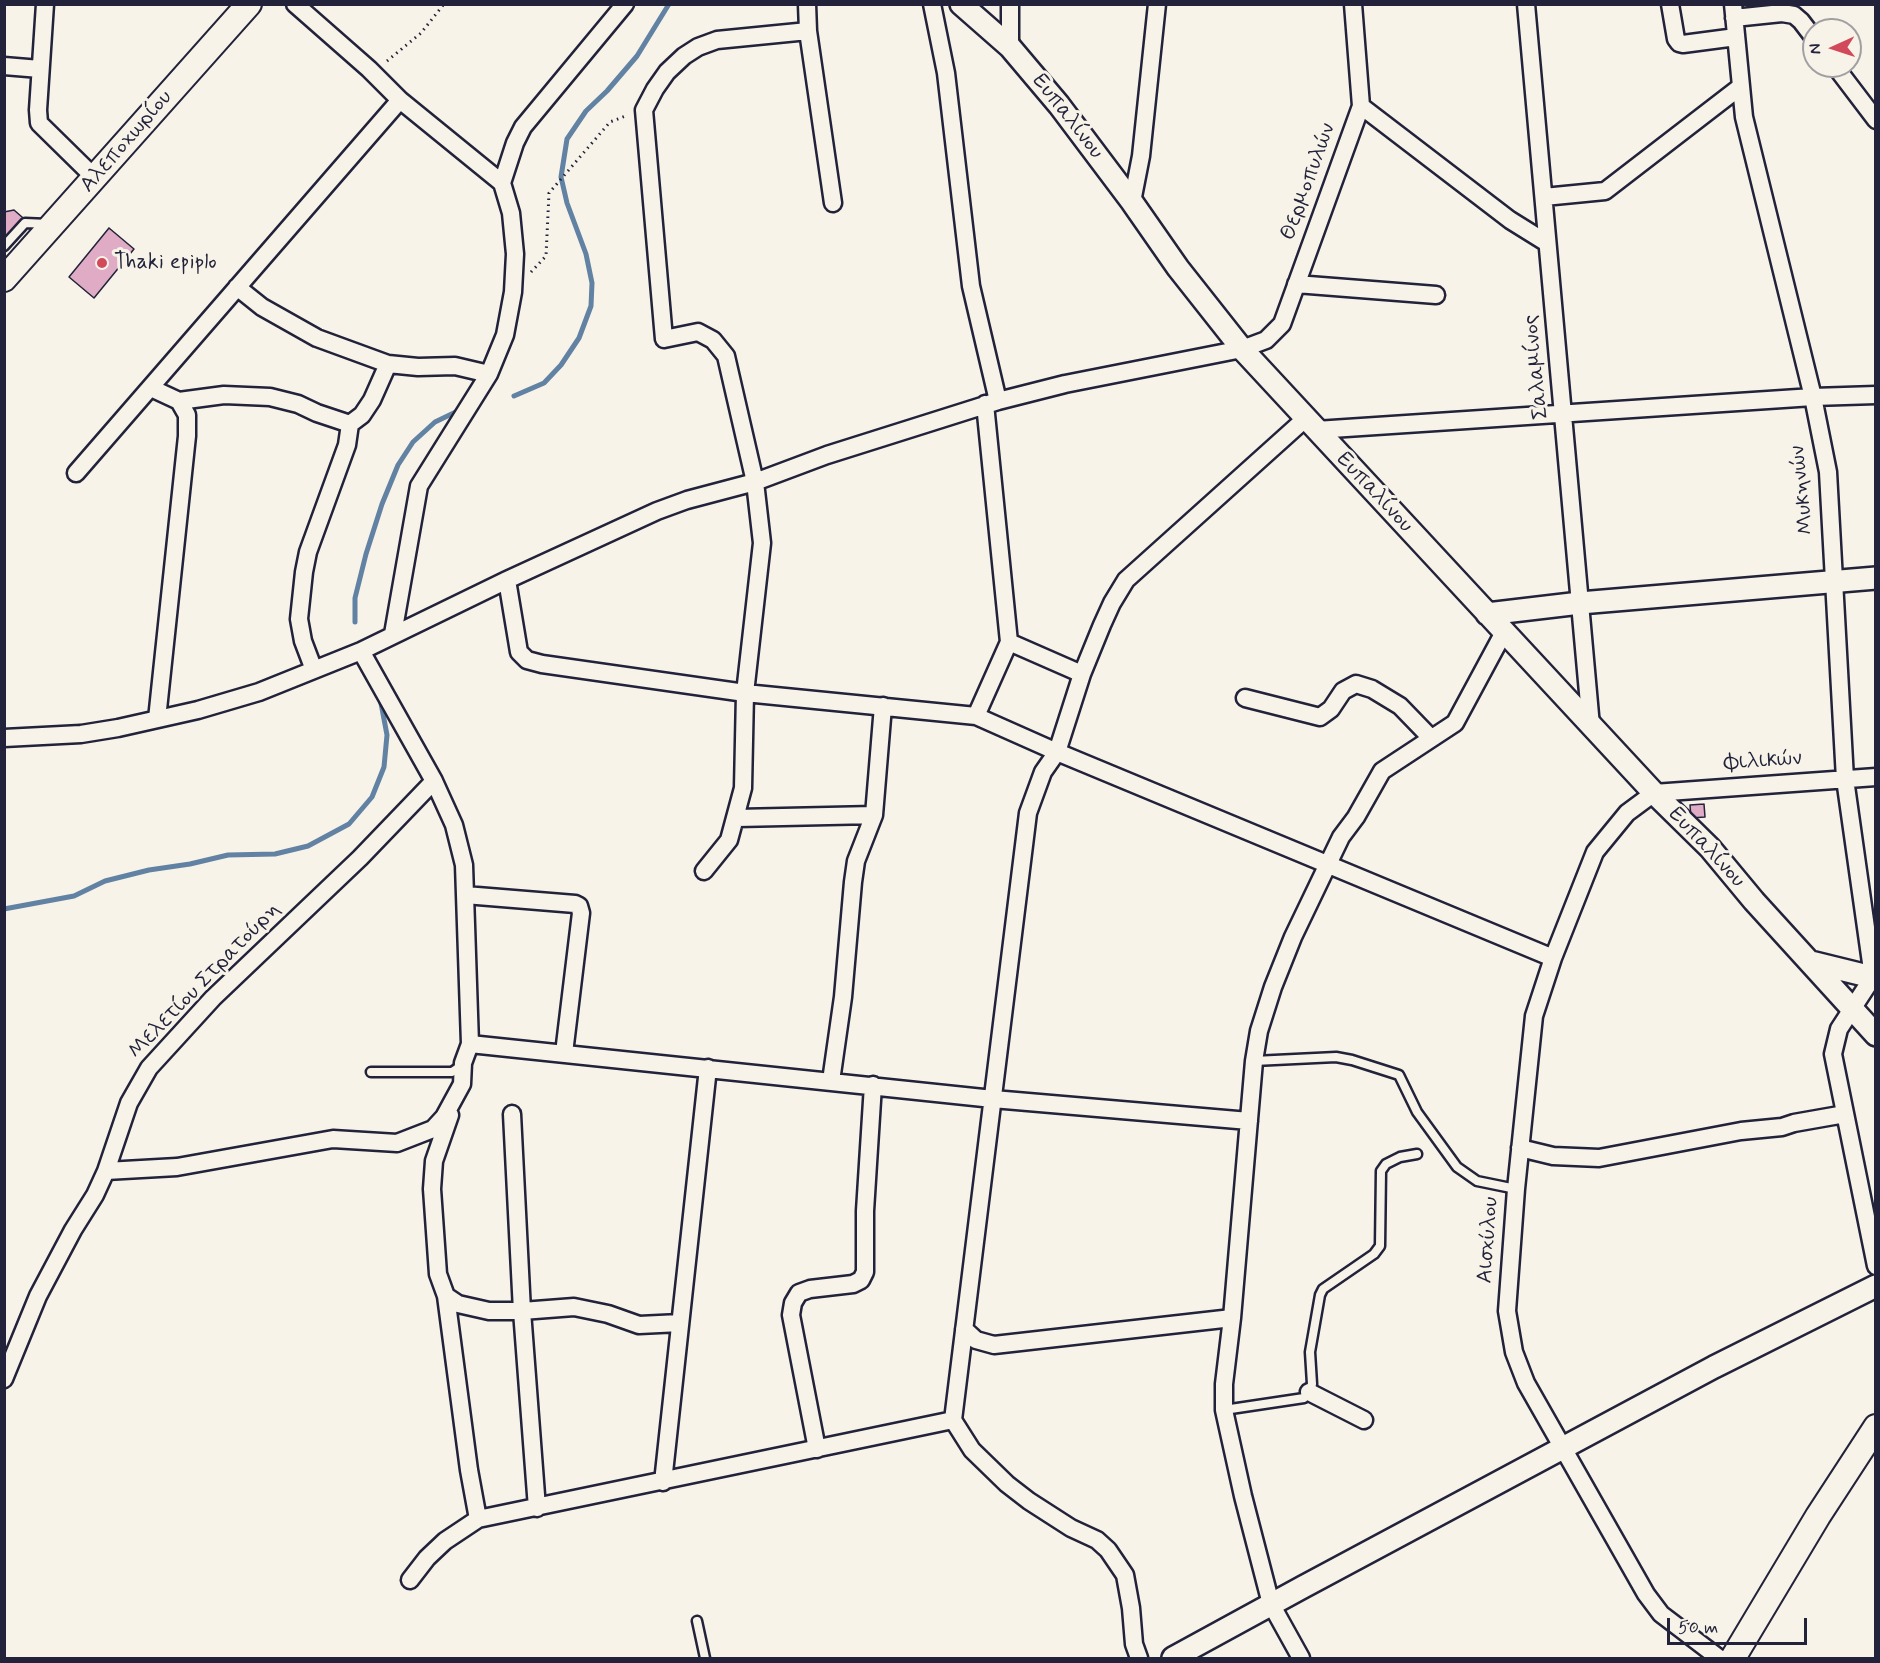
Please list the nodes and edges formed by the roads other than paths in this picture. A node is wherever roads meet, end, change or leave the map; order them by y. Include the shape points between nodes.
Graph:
1 (45, 4) edge
2 (249, 4) edge
3 (294, 4) edge
4 (625, 4) edge
5 (807, 4) edge
6 (932, 4) edge
7 (961, 4) edge
8 (1010, 4) edge
9 (1157, 4) edge
10 (1353, 4) edge
11 (1526, 4) edge
12 (1670, 4) edge
13 (1734, 11) edge
14 (1802, 22) edge
15 (808, 31) junction
16 (1736, 37) junction
17 (1010, 47) junction
18 (4, 66) edge
19 (40, 69) junction
20 (1844, 78) edge
21 (1740, 87) junction
22 (400, 100) junction
23 (1361, 106) junction
24 (1875, 120) edge
25 (95, 178) junction
26 (502, 183) junction
27 (1544, 197) junction
28 (1132, 202) junction
29 (833, 203) dead end
30 (55, 224) junction
31 (1547, 243) junction
32 (4, 246) edge
33 (5, 276) edge
34 (1296, 284) junction
35 (237, 286) junction
36 (1436, 295) dead end
37 (1242, 349) junction
38 (388, 364) junction
39 (489, 374) junction
40 (151, 388) junction
41 (1875, 394) edge
42 (1813, 396) junction
43 (179, 401) junction
44 (992, 403) junction
45 (1564, 415) junction
46 (350, 424) junction
47 (1310, 425) junction
48 (76, 472) dead end
49 (755, 482) junction
50 (1875, 578) edge
51 (507, 580) junction
52 (1834, 582) junction
53 (1581, 603) junction
54 (1486, 614) junction
55 (1504, 632) junction
56 (393, 634) junction
57 (1009, 642) junction
58 (362, 651) junction
59 (314, 670) junction
60 (1082, 674) junction
61 (745, 693) junction
62 (1245, 698) dead end
63 (883, 706) junction
64 (976, 716) junction
65 (157, 719) junction
66 (1591, 726) junction
67 (4, 738) edge
68 (1431, 738) junction
69 (1057, 752) junction
70 (1875, 777) edge
71 (1845, 778) junction
72 (434, 781) junction
73 (1654, 793) junction
74 (874, 815) junction
75 (737, 818) junction
76 (1328, 864) junction
77 (704, 871) dead end
78 (465, 895) junction
79 (1553, 958) junction
80 (1811, 962) junction
81 (1874, 978) edge
82 (1851, 1009) junction
83 (1875, 1035) edge
84 (470, 1044) junction
85 (564, 1053) junction
86 (1254, 1061) junction
87 (463, 1063) junction
88 (708, 1068) junction
89 (371, 1072) dead end
90 (831, 1081) junction
91 (873, 1085) junction
92 (993, 1099) junction
93 (455, 1100) junction
94 (512, 1113) dead end
95 (1845, 1114) junction
96 (1249, 1121) junction
97 (1520, 1149) junction
98 (1417, 1154) dead end
99 (106, 1171) junction
100 (1516, 1189) junction
101 (1875, 1266) edge
102 (1875, 1286) edge
103 (446, 1296) junction
104 (522, 1311) junction
105 (1232, 1318) junction
106 (681, 1323) junction
107 (964, 1329) junction
108 (4, 1379) edge
109 (1309, 1392) junction
110 (1224, 1410) junction
111 (952, 1420) junction
112 (1364, 1420) dead end
113 (1875, 1427) edge
114 (1563, 1447) junction
115 (817, 1449) junction
116 (663, 1482) junction
117 (537, 1508) junction
118 (478, 1519) junction
119 (410, 1580) dead end
120 (1271, 1604) junction
121 (697, 1621) dead end
122 (705, 1659) edge
123 (1139, 1659) edge
124 (1173, 1659) edge
125 (1301, 1659) edge
126 (1719, 1659) edge
127 (1733, 1659) edge

1 - 19 street
2 - 25 main road, Αλεποχωρίου
3 - 22 street
4 - 26 street via 523,127
5 - 15 street
6 - 44 street via 946,73 971,286
7 - 17 street, Ευπαλίνου
8 - 17 street
9 - 28 street
10 - 23 street, Θερμοπυλών
11 - 27 street, Σαλαμίνος
12 - 16 street via 1678,42
13 - 14 street via 1794,15
13 - 16 street, Μυκηνών
15 - 29 street
15 - 49 street via 717,40 698,47 668,72 644,110 664,339 698,332 713,340 726,356
16 - 21 street, Μυκηνών
17 - 28 street, Ευπαλίνου
18 - 19 street
19 - 25 street via 39,123
20 - 24 street
21 - 27 street via 1605,191
21 - 42 street, Μυκηνών via 1744,117
22 - 26 street
22 - 35 street
23 - 31 street via 1510,220
23 - 34 street, Θερμοπυλών
25 - 30 main road, Αλεποχωρίου
26 - 39 street via 511,213 513,291 505,335
27 - 31 street, Σαλαμίνος
28 - 37 street, Ευπαλίνου
30 - 32 lane via 25,223
30 - 33 main road, Αλεποχωρίου
31 - 45 street, Σαλαμίνος
34 - 36 street
34 - 37 street, Θερμοπυλών via 1282,324 1266,340
35 - 38 street via 262,307 317,338
35 - 40 street
37 - 44 street, Θερμοπυλών via 1065,384
37 - 47 street, Ευπαλίνου
38 - 39 street via 455,366
38 - 46 street via 362,415
39 - 56 street via 419,486
40 - 43 street
40 - 48 street
41 - 42 street
42 - 45 street
42 - 52 street, Μυκηνών via 1828,472
43 - 46 street via 224,395 270,398
43 - 65 street via 187,415 187,436
44 - 49 street, Θερμοπυλών
44 - 57 street
45 - 47 street
45 - 53 street, Σαλαμίνος
46 - 59 street via 347,445 304,572 299,619
47 - 54 street, Ευπαλίνου
47 - 60 street via 1126,580
49 - 51 street, Θερμοπυλών via 657,511
49 - 61 street via 762,543
50 - 52 street
51 - 56 street, Θερμοπυλών
51 - 61 street via 519,652 527,660
52 - 53 street
52 - 71 street, Μυκηνών
53 - 54 street
53 - 66 street, Σαλαμίνος
54 - 55 street, Ευπαλίνου
55 - 66 street, Ευπαλίνου
55 - 68 street via 1455,723
56 - 58 street, Θερμοπυλών
57 - 60 street
57 - 64 street
58 - 59 street, Θερμοπυλών
58 - 72 street
59 - 65 street, Θερμοπυλών via 259,692
60 - 69 street
61 - 63 street
61 - 75 street via 744,788
62 - 68 street via 1320,717 1356,684 1400,706
63 - 64 street
63 - 74 street
64 - 69 street
65 - 67 street, Θερμοπυλών via 81,734
66 - 73 street, Ευπαλίνου
68 - 76 street via 1382,771
69 - 76 street
69 - 92 street via 1043,772 1028,813
70 - 71 street, Φιλικών
71 - 73 street, Φιλικών
71 - 81 street, Μυκηνών
72 - 78 street via 454,825 464,865
72 - 99 street, Μελετίου Στρατούρη via 360,858 213,998 149,1068 129,1103
73 - 79 street, Αισχύλου via 1627,813 1595,852
73 - 80 street, Ευπαλίνου via 1710,848
74 - 75 street
74 - 90 street via 856,861
75 - 77 street via 729,840
76 - 79 street
76 - 86 street via 1273,987
78 - 84 street
78 - 85 street via 579,906
79 - 97 street, Αισχύλου via 1534,1016
80 - 81 street
80 - 82 street, Ευπαλίνου
81 - 82 street
82 - 83 street, Ευπαλίνου
82 - 95 street via 1839,1029 1833,1054
84 - 85 street
84 - 87 street
85 - 88 street
86 - 96 street
86 - 100 lane via 1336,1057 1399,1075 1421,1119 1457,1167 1477,1181
87 - 89 lane via 452,1072
87 - 93 street via 462,1084
88 - 90 street
88 - 106 street
90 - 91 street
91 - 92 street
91 - 115 street via 865,1272 853,1284 799,1293 791,1315
92 - 96 street
92 - 107 street
93 - 99 street via 432,1129 397,1143 333,1139 177,1167
93 - 103 street via 434,1161 432,1189 438,1274
94 - 104 street
95 - 97 street via 1599,1158 1553,1156
95 - 101 street
96 - 105 street
97 - 100 street, Αισχύλου
98 - 109 lane via 1386,1164 1382,1172 1380,1246 1320,1295 1310,1352
99 - 108 street, Μελετίου Στρατούρη via 38,1296
100 - 114 street, Αισχύλου via 1509,1331 1526,1383
102 - 114 street
103 - 104 street via 458,1304 489,1311
103 - 118 street
104 - 106 street via 574,1307 639,1325
104 - 117 street
105 - 107 street via 994,1345 976,1340
105 - 110 street
106 - 116 street
107 - 111 street
109 - 110 lane via 1304,1398
109 - 112 street
110 - 120 street
111 - 115 street
111 - 123 street via 972,1450 1008,1484 1108,1550 1125,1575
113 - 127 main road
114 - 120 street
114 - 126 street, Αισχύλου via 1646,1594 1661,1614
115 - 116 street
116 - 117 street
117 - 118 street
118 - 119 street via 445,1541
120 - 124 street
120 - 125 street
121 - 122 lane

